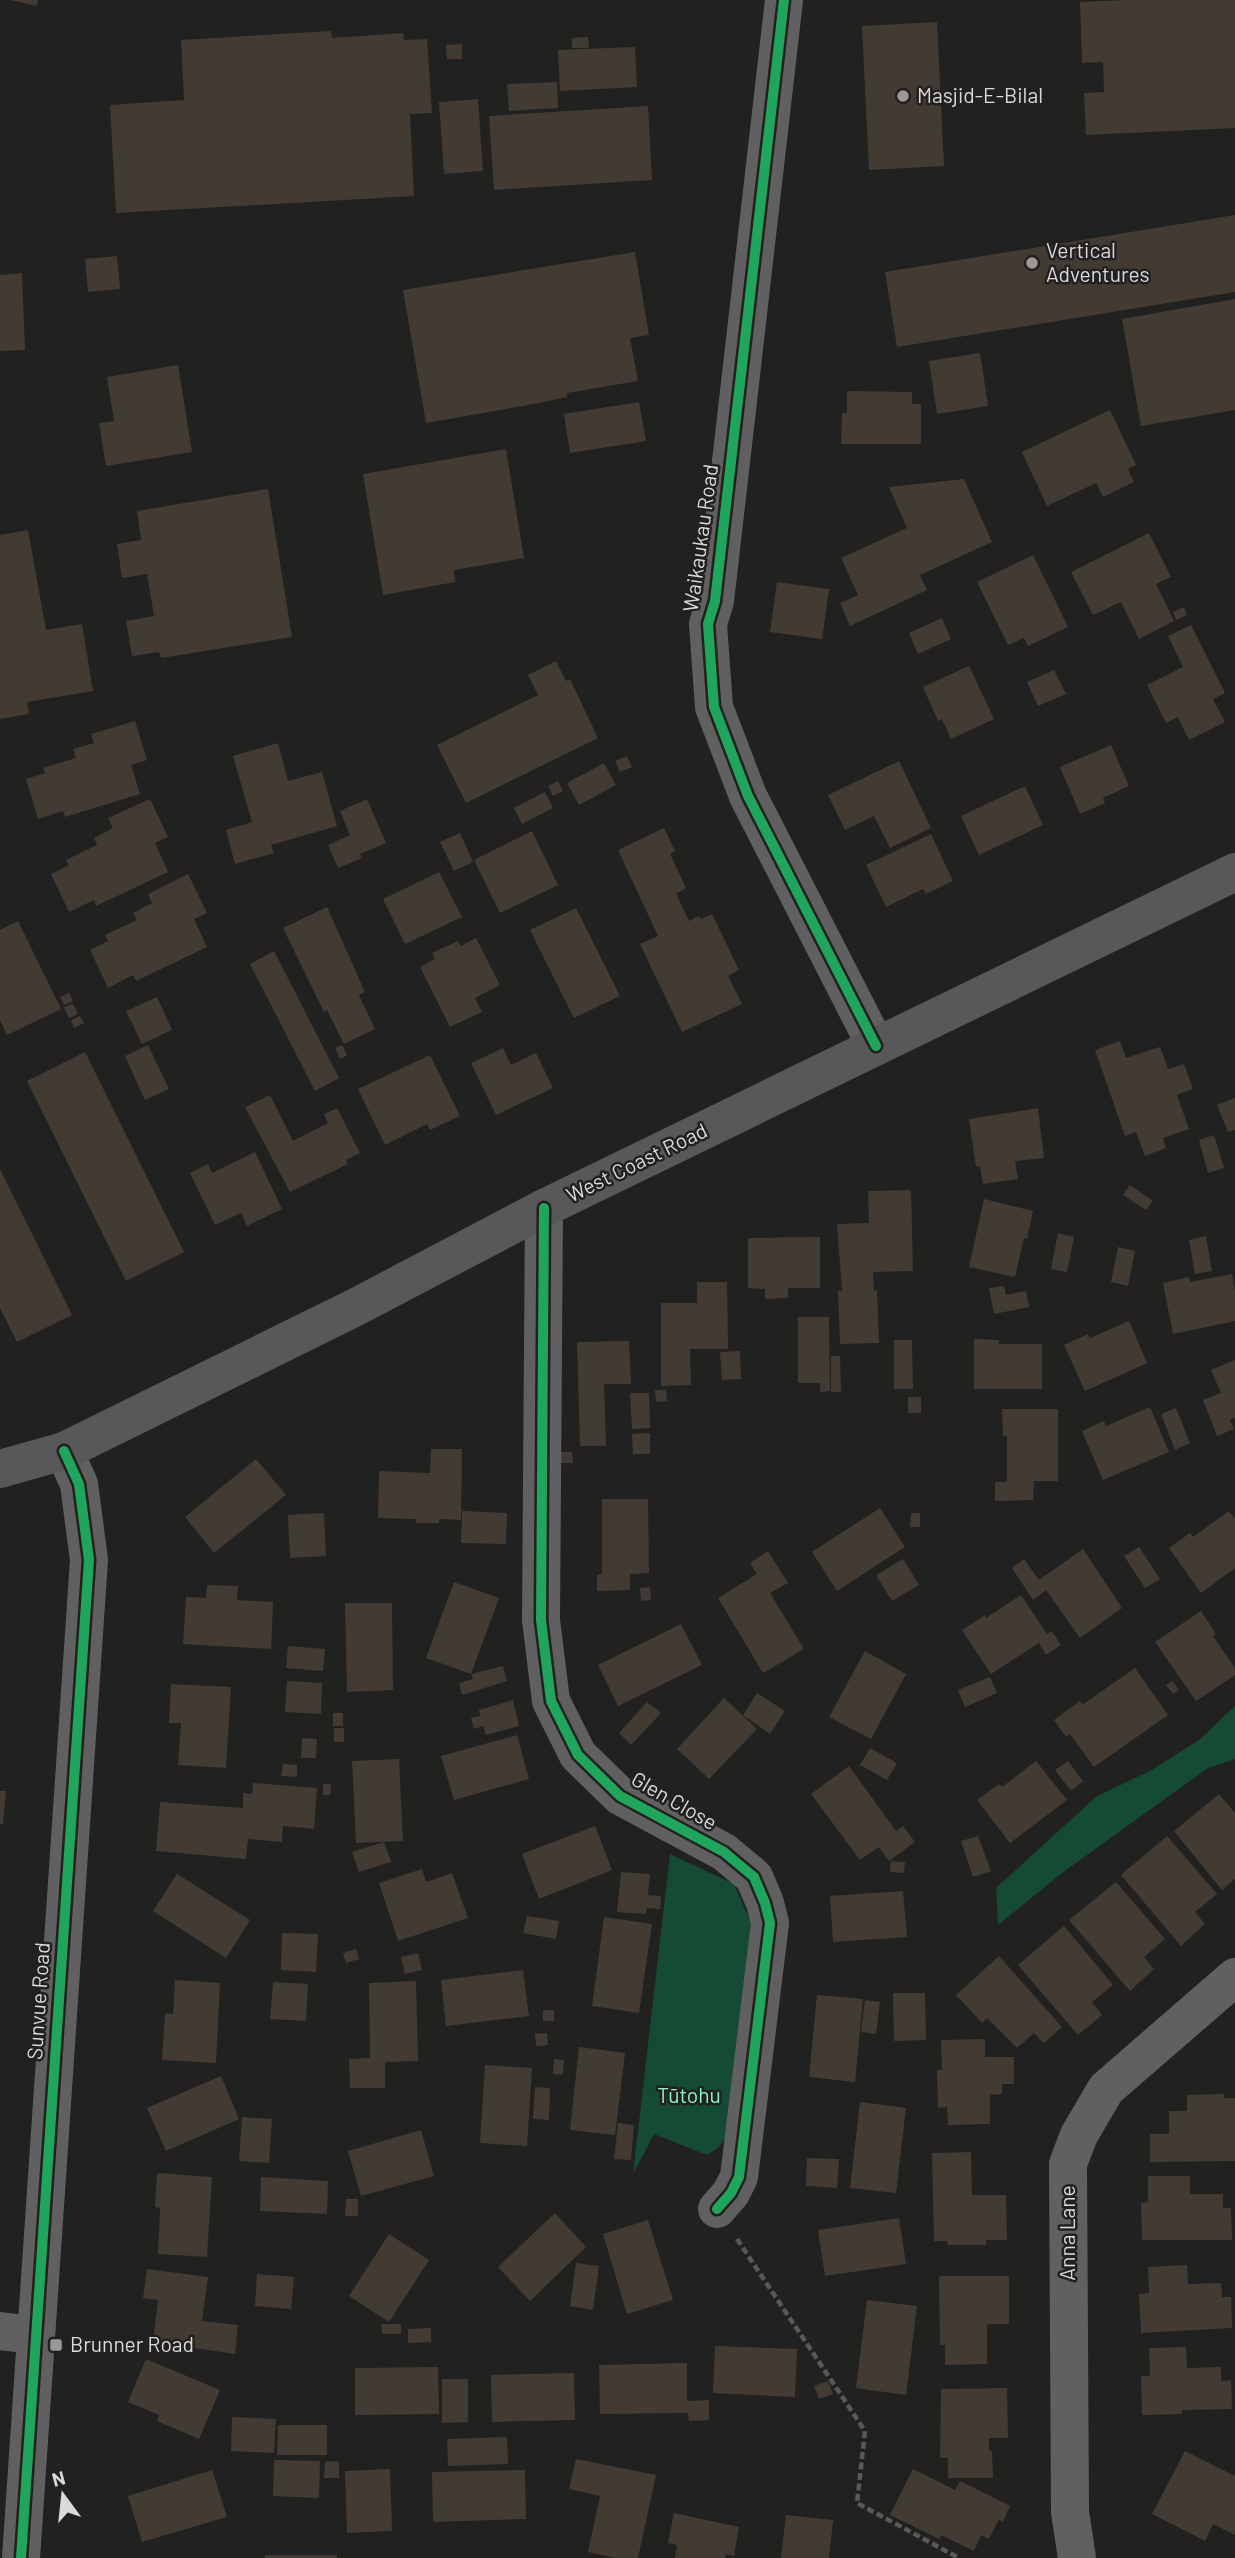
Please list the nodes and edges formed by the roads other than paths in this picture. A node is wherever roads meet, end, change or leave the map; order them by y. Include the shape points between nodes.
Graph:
1 (784, 0) edge
2 (1235, 872) edge
3 (876, 1046) junction
4 (544, 1208) junction
5 (64, 1451) junction
6 (0, 1469) edge
7 (1235, 1976) edge
8 (727, 2223) road end
9 (17, 2333) edge
10 (21, 2558) edge
11 (1077, 2558) edge

1 - 3 street, Waikaukau Road via 715,601 708,624 714,707 748,796
2 - 3 main road, West Coast Road
3 - 4 main road, West Coast Road
4 - 5 main road, West Coast Road via 344,1314
4 - 8 street, Glen Close via 541,1620 551,1701 578,1755 620,1796 724,1852 754,1877 770,1923 739,2176 731,2193
5 - 6 main road, West Coast Road
5 - 9 street, Sunvue Road via 79,1484 89,1560
7 - 11 street, Anna Lane via 1106,2089 1068,2164 1070,2512
9 - 10 street, Sunvue Road

